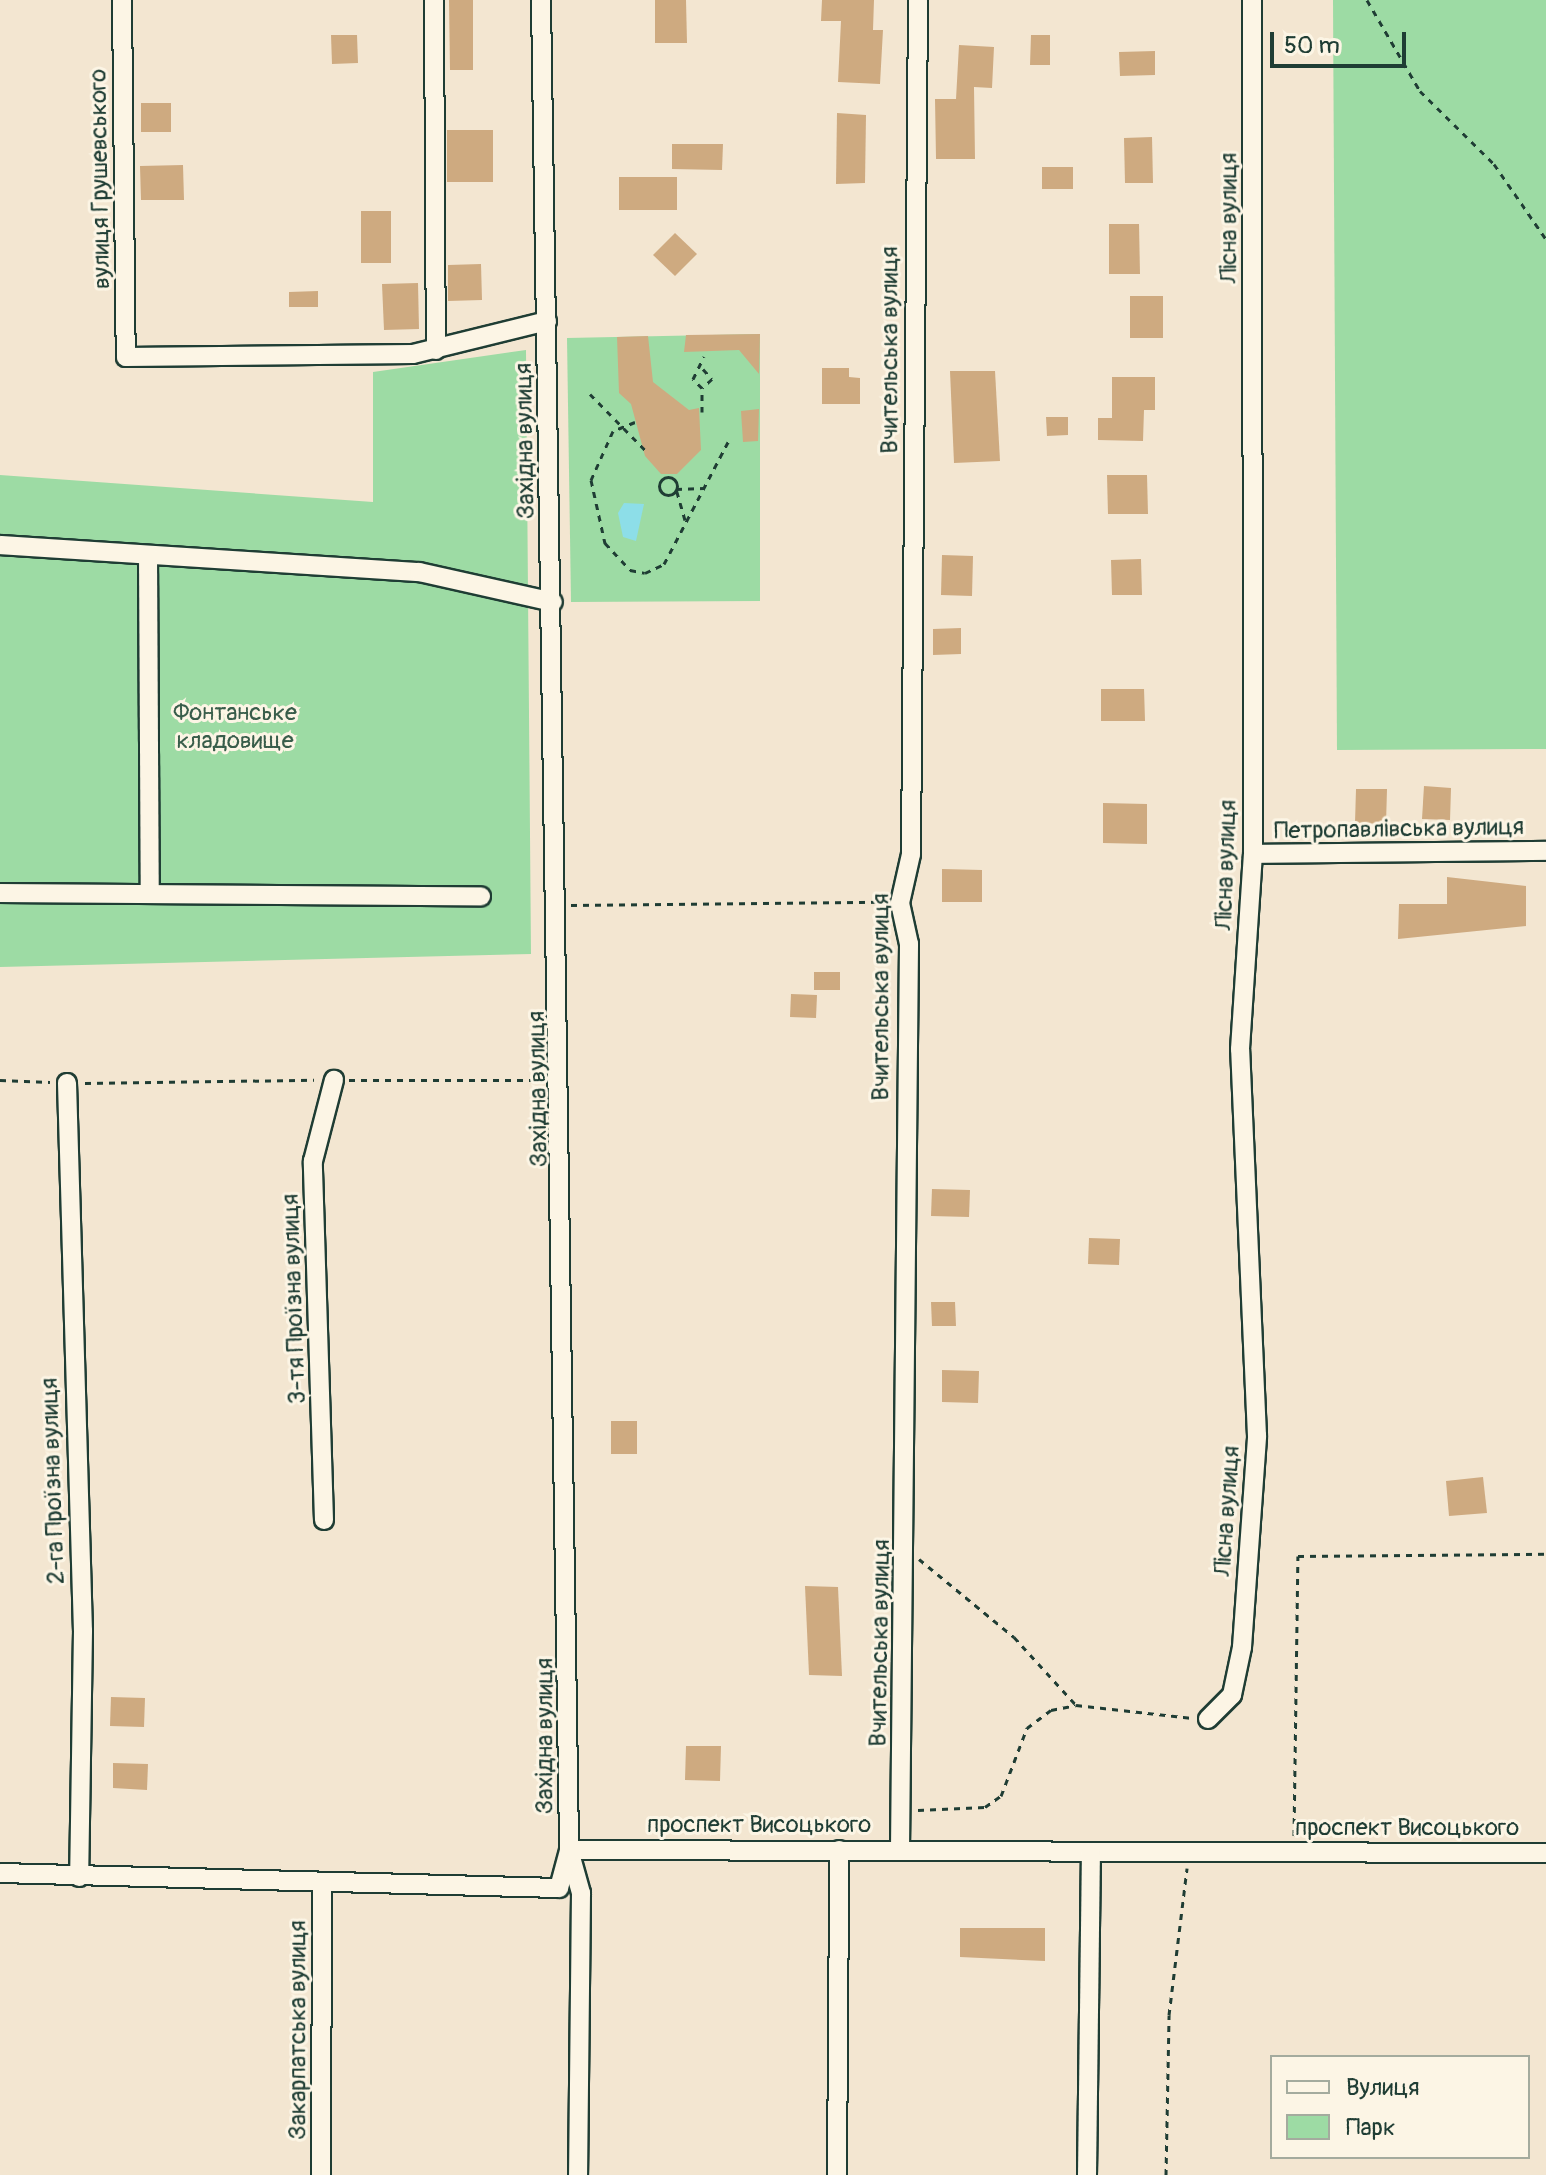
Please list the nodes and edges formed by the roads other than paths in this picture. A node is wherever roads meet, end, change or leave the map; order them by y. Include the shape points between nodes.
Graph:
1 (122, 0) edge
2 (434, 0) edge
3 (541, 0) edge
4 (918, 0) edge
5 (1252, 0) edge
6 (547, 321) junction
7 (436, 350) junction
8 (0, 545) edge
9 (148, 555) junction
10 (553, 602) junction
11 (1546, 851) edge
12 (1253, 854) junction
13 (0, 893) edge
14 (150, 894) junction
15 (481, 896) dead end
16 (334, 1080) road end
17 (67, 1083) road end
18 (324, 1520) dead end
19 (1208, 1719) road end
20 (569, 1850) junction
21 (839, 1850) junction
22 (900, 1850) junction
23 (1091, 1852) junction
24 (1546, 1853) edge
25 (0, 1873) edge
26 (79, 1877) junction
27 (322, 1886) junction
28 (321, 2175) edge
29 (578, 2175) edge
30 (837, 2175) edge
31 (1087, 2175) edge

1 - 7 street, вулиця Грушевського via 126,357
2 - 7 street
3 - 6 street, Західна вулиця
4 - 22 street, Вчительська вулиця via 911,854 900,903 909,944 900,1363 908,1552
5 - 12 street, Лісна вулиця
6 - 7 street
6 - 10 street, Західна вулиця
8 - 9 street
9 - 10 street via 419,572
9 - 14 street
10 - 20 street, Західна вулиця
11 - 12 street, Петропавлівська вулиця
12 - 19 street, Лісна вулиця via 1240,1049 1257,1436 1242,1647 1232,1695
13 - 14 street
14 - 15 street
16 - 18 street, 3-тя Проїзна вулиця via 313,1161
17 - 26 street, 2-га Проїзна вулиця via 83,1631
20 - 21 street, проспект Висоцького
20 - 27 street via 559,1888
20 - 29 street, Західна вулиця via 581,1893
21 - 22 street, проспект Висоцького
21 - 30 street
22 - 23 street, проспект Висоцького
23 - 24 street, проспект Висоцького
23 - 31 street
25 - 26 street
26 - 27 street
27 - 28 street, Закарпатська вулиця

